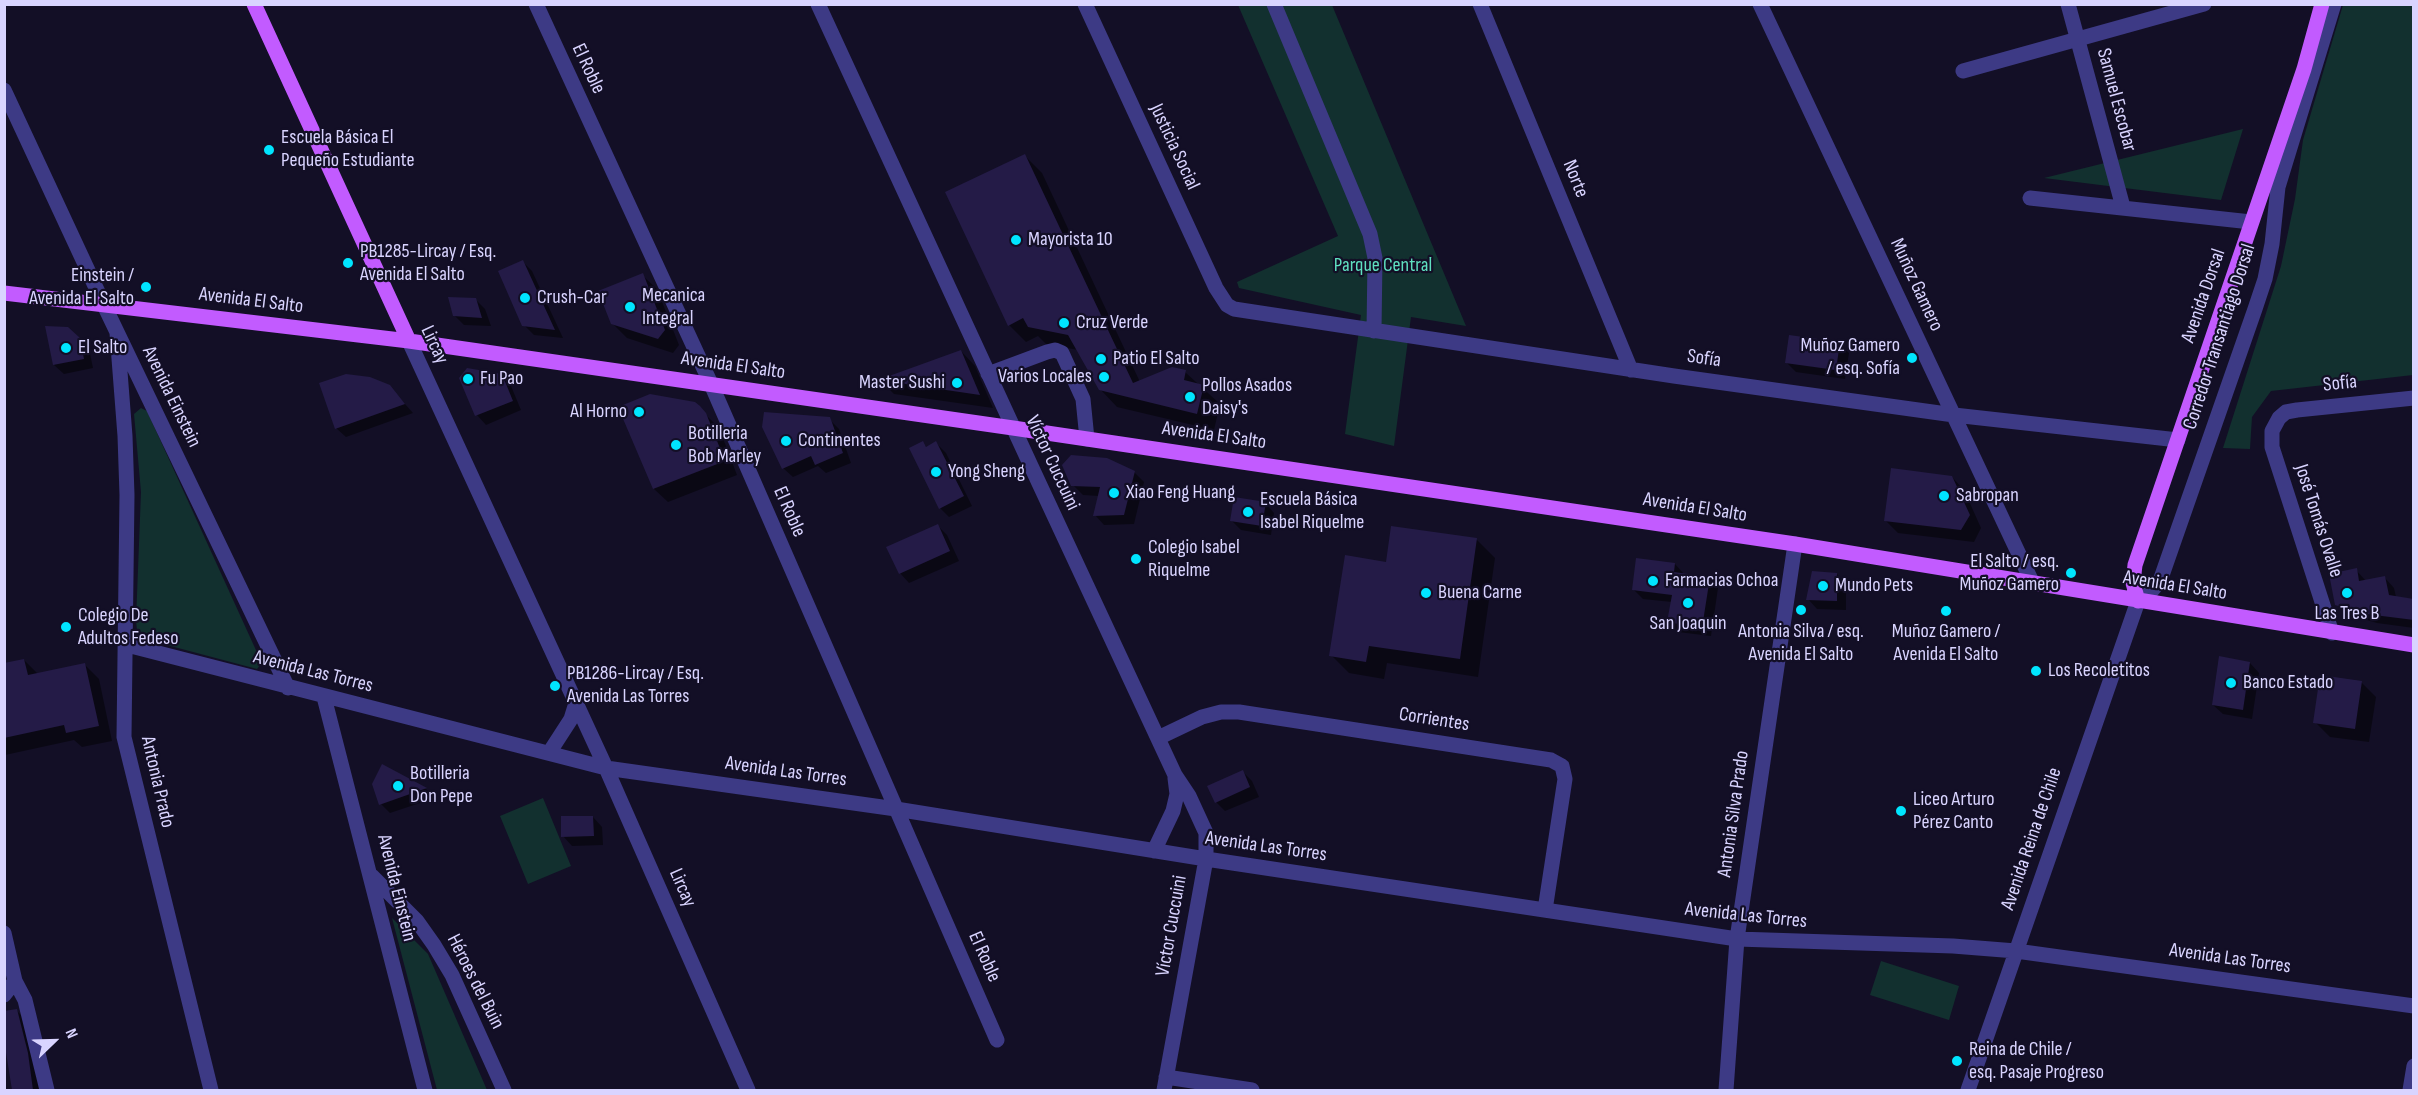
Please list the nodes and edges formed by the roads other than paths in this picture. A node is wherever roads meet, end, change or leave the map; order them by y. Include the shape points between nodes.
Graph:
1 (254, 4) edge
2 (536, 4) edge
3 (818, 4) edge
4 (1085, 4) edge
5 (1274, 4) edge
6 (1480, 4) edge
7 (1761, 4) edge
8 (2068, 4) edge
9 (2204, 4) edge
10 (2322, 4) edge
11 (2334, 4) edge
12 (2077, 39) junction
13 (1963, 71) dead end
14 (4, 90) edge
15 (2030, 198) dead end
16 (2123, 207) junction
17 (2251, 222) junction
18 (4, 293) edge
19 (104, 305) junction
20 (1227, 305) joint
21 (1374, 332) junction
22 (117, 333) junction
23 (409, 341) junction
24 (1630, 370) junction
25 (988, 374) junction
26 (711, 384) junction
27 (2414, 398) edge
28 (1954, 415) junction
29 (2275, 422) joint
30 (1013, 428) junction
31 (1087, 439) junction
32 (2178, 440) junction
33 (1795, 544) junction
34 (2033, 584) junction
35 (2138, 601) junction
36 (2332, 633) junction
37 (126, 645) junction
38 (2414, 645) edge
39 (288, 688) junction
40 (324, 697) junction
41 (576, 703) junction
42 (1158, 738) junction
43 (549, 753) junction
44 (606, 768) junction
45 (1175, 775) junction
46 (896, 809) junction
47 (1154, 850) junction
48 (1206, 859) junction
49 (371, 875) junction
50 (1545, 910) junction
51 (4, 933) edge
52 (1737, 939) junction
53 (2016, 951) junction
54 (15, 981) junction
55 (4, 994) edge
56 (2414, 1006) edge
57 (997, 1040) dead end
58 (2414, 1066) edge
59 (1165, 1084) edge
60 (47, 1090) edge
61 (211, 1090) edge
62 (425, 1090) edge
63 (504, 1090) edge
64 (748, 1090) edge
65 (1252, 1090) edge
66 (1726, 1090) edge
67 (1968, 1090) edge
68 (2410, 1090) edge

1 - 23 main road, Lircay
2 - 26 street, El Roble
3 - 25 street, Víctor Cuccuini
4 - 20 street, Justicia Social
5 - 21 street via 1370,234 1375,258
6 - 24 street, Norte
7 - 28 street, Muñoz Gamero
8 - 12 street, Samuel Escobar
9 - 12 street
10 - 17 main road, Avenida Dorsal via 2304,69
11 - 35 street, Corredor Transantiago Dorsal via 2278,188 2265,279 2160,581
12 - 13 street
12 - 16 street, Samuel Escobar
14 - 19 street, Avenida Einstein
15 - 16 street
16 - 17 street
17 - 32 main road, Avenida Dorsal
18 - 19 main road, Avenida El Salto
19 - 22 street, Avenida Einstein
19 - 23 main road, Avenida El Salto
20 - 21 street, Sofía via 1243,312
21 - 24 street, Sofía
22 - 37 street, Antonia Prado via 125,436
22 - 39 street, Avenida Einstein
23 - 26 main road, Avenida El Salto
23 - 41 street, Lircay
24 - 28 street, Sofía
25 - 30 street, Víctor Cuccuini
25 - 31 street via 1047,352 1062,353 1083,399
26 - 30 main road, Avenida El Salto
26 - 46 street, El Roble
27 - 29 street, Sofía via 2297,410 2286,412
28 - 32 street, Sofía
28 - 34 street, Muñoz Gamero
29 - 36 street, José Tomás Ovalle via 2272,447
30 - 31 main road, Avenida El Salto
30 - 42 street, Víctor Cuccuini
31 - 33 main road, Avenida El Salto
32 - 35 main road, Avenida Dorsal via 2135,566 2133,583
33 - 34 main road, Avenida El Salto
33 - 52 street, Antonia Silva Prado
34 - 35 main road, Avenida El Salto
35 - 36 main road, Avenida El Salto
35 - 53 street, Avenida Reina de Chile
36 - 38 main road, Avenida El Salto
37 - 39 street, Avenida Las Torres
37 - 61 street, Antonia Prado via 124,736
39 - 40 street, Avenida Las Torres
40 - 43 street, Avenida Las Torres
40 - 49 street, Avenida Einstein
41 - 43 street via 571,719
41 - 44 street, Lircay
42 - 45 street, Víctor Cuccuini
42 - 50 street, Corrientes via 1202,717 1239,712 1551,760 1562,766 1564,779
43 - 44 street, Avenida Las Torres
44 - 46 street, Avenida Las Torres
44 - 64 street, Lircay
45 - 47 street, Víctor Cuccuini via 1177,794 1173,811
45 - 48 street, Víctor Cuccuini via 1201,820
46 - 47 street, Avenida Las Torres
46 - 57 street, El Roble
47 - 48 street, Avenida Las Torres
48 - 50 street, Avenida Las Torres
48 - 59 street, Víctor Cuccuini
49 - 62 street, Avenida Einstein
49 - 63 street, Héroes del Buin via 417,921 434,945 452,975
50 - 52 street, Avenida Las Torres
51 - 54 street
52 - 53 street, Avenida Las Torres
52 - 66 street, Antonia Silva Prado
53 - 56 street, Avenida Las Torres
53 - 67 street, Avenida Reina de Chile
54 - 55 street
54 - 60 street via 25,1000
58 - 68 street
59 - 65 street

